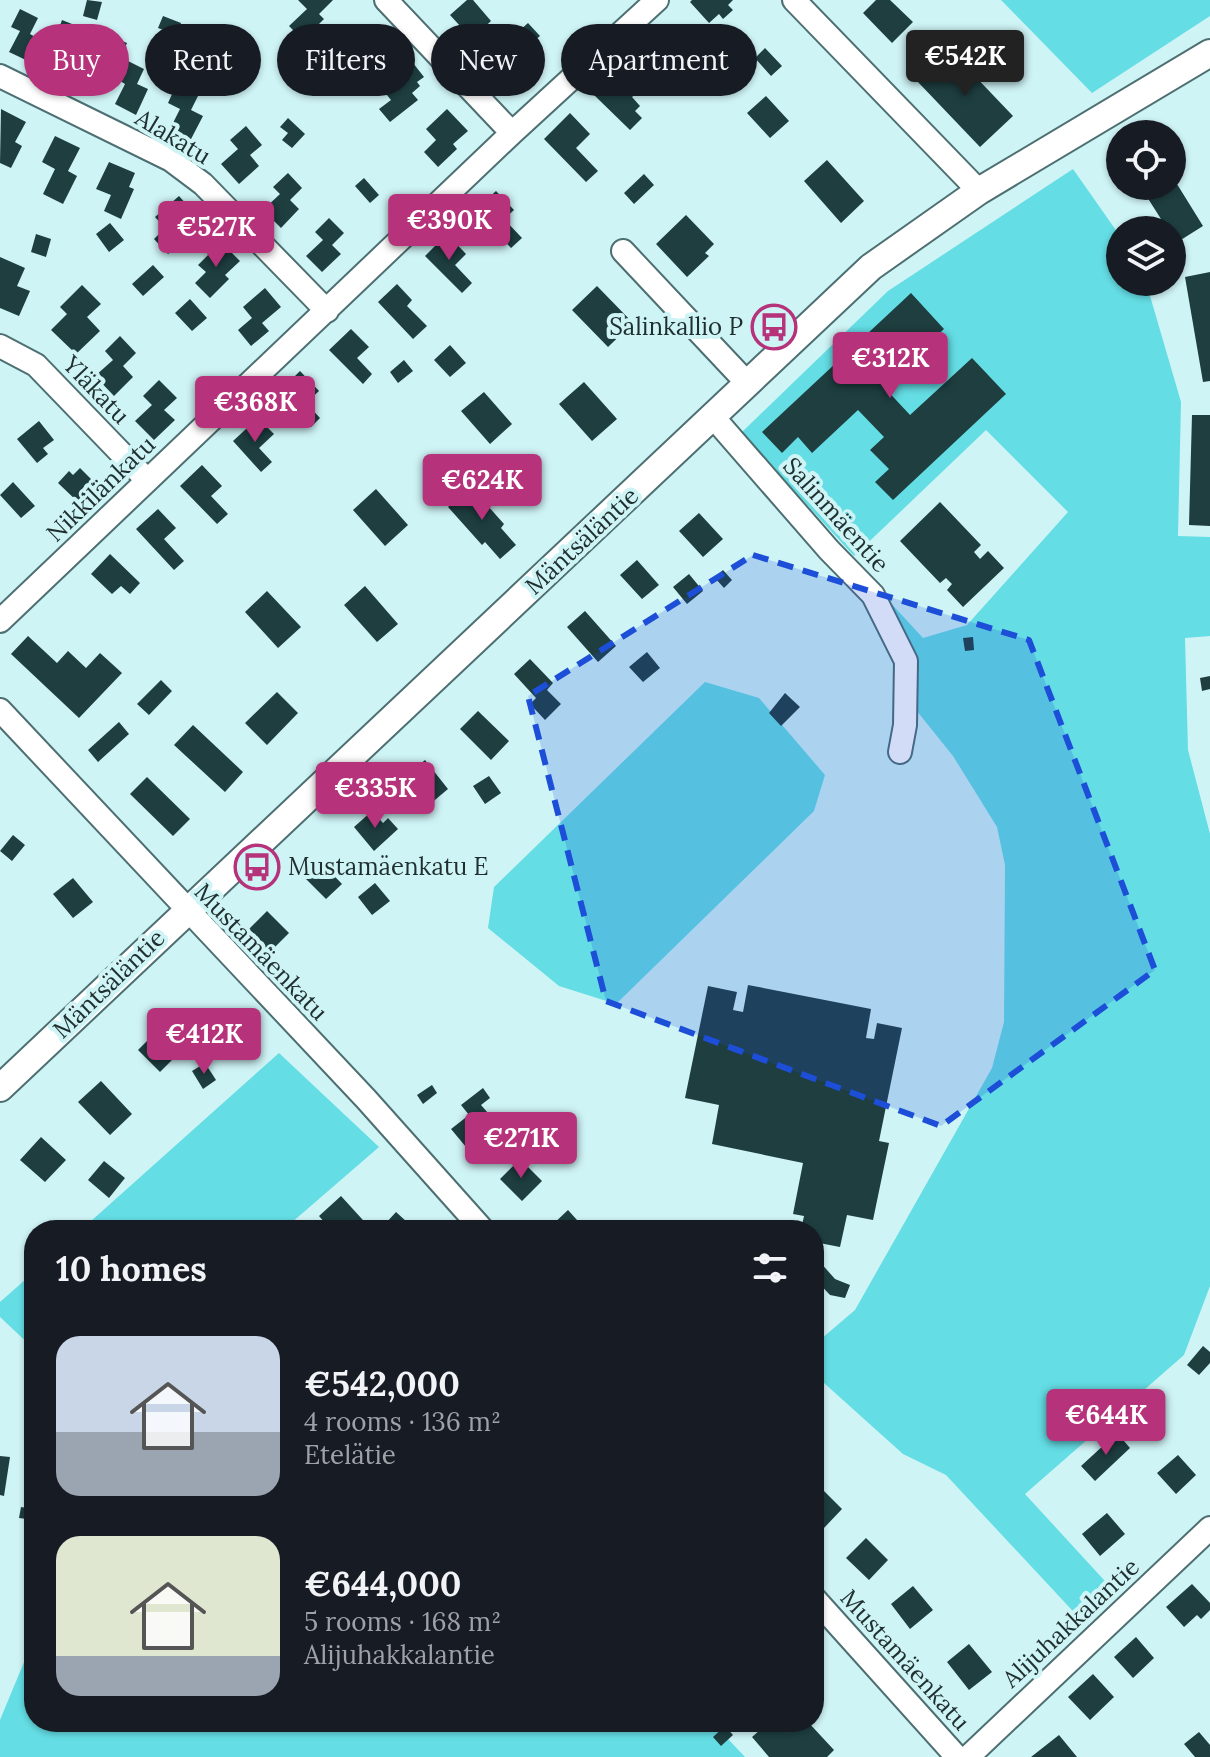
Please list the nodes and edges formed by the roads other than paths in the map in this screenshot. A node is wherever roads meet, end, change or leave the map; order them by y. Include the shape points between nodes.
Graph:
1 (386, 0) edge
2 (657, 0) edge
3 (794, 0) edge
4 (1210, 53) edge
5 (0, 76) edge
6 (512, 133) junction
7 (979, 191) junction
8 (623, 251) dead end
9 (327, 311) junction
10 (0, 346) edge
11 (748, 384) junction
12 (714, 418) junction
13 (147, 480) junction
14 (0, 621) edge
15 (0, 710) edge
16 (900, 752) dead end
17 (186, 911) junction
18 (0, 1088) edge
19 (474, 1220) edge
20 (1210, 1528) edge
21 (824, 1609) edge
22 (957, 1757) edge
23 (968, 1757) edge

1 - 6 street
2 - 6 street, Nikkilänkatu
3 - 7 street
4 - 7 street, Mäntsäläntie
5 - 9 street, Alakatu via 171,160 203,184
6 - 9 street, Nikkilänkatu
7 - 11 street, Mäntsäläntie via 871,267
8 - 11 street
9 - 13 street, Nikkilänkatu
10 - 13 street, Yläkatu via 36,365
11 - 12 street, Mäntsäläntie
12 - 16 street, Salinmäentie via 873,595 906,661
12 - 17 street, Mäntsäläntie
13 - 14 street, Nikkilänkatu
15 - 17 street, Mustamäenkatu
17 - 18 street, Mäntsäläntie
17 - 19 street, Mustamäenkatu
20 - 23 street, Alijuhakkalantie
21 - 22 street, Mustamäenkatu

